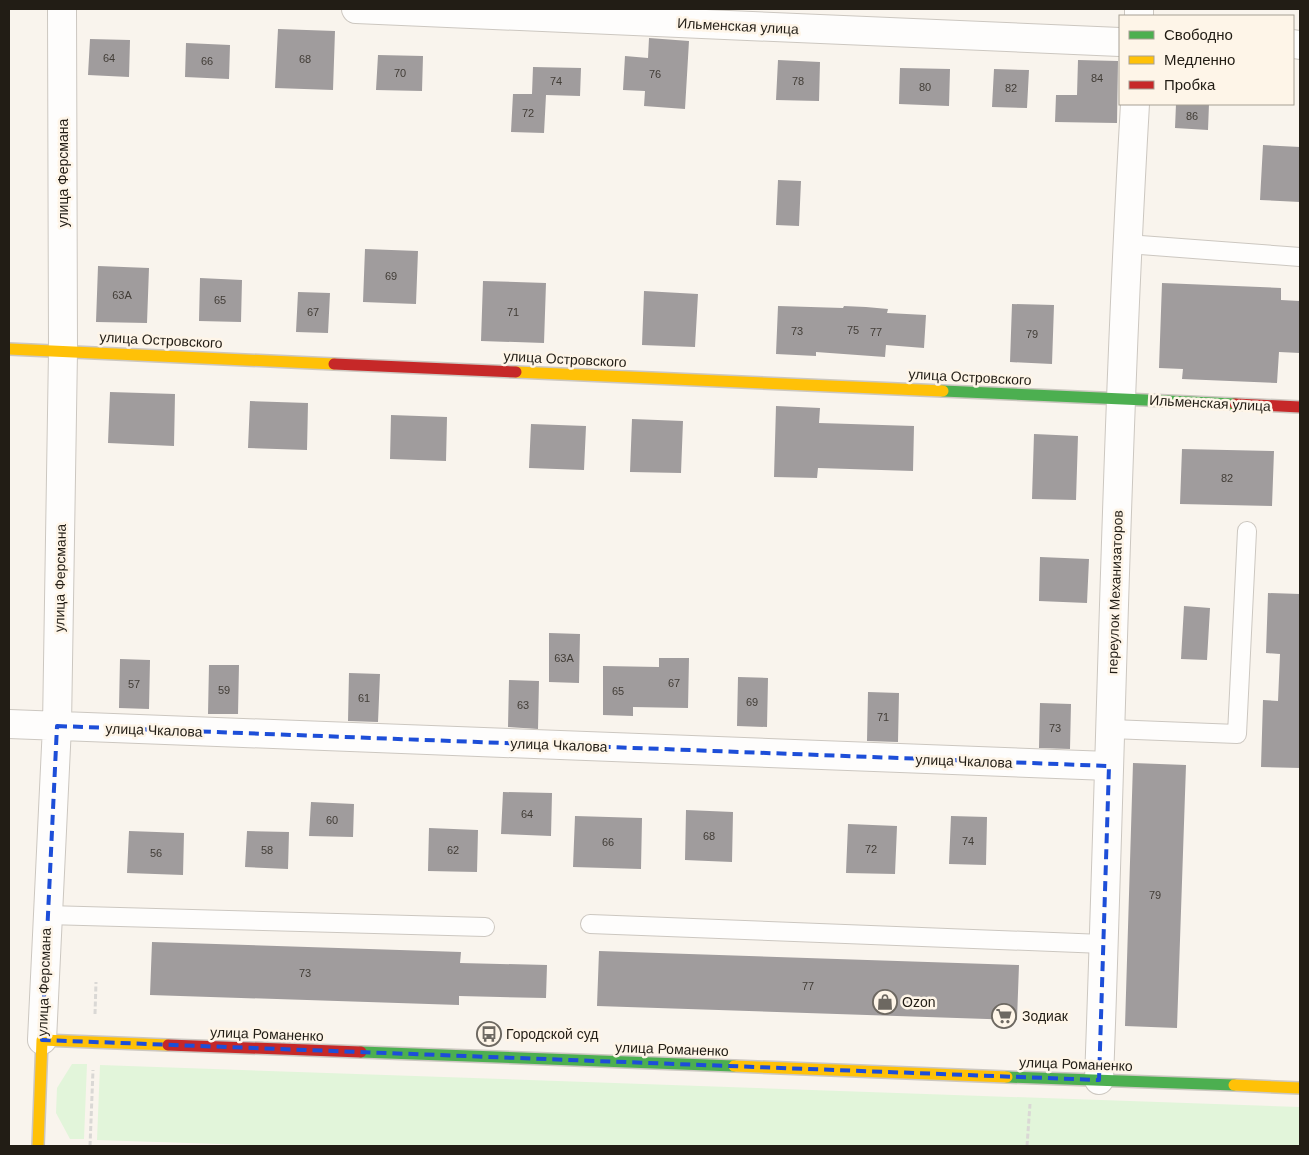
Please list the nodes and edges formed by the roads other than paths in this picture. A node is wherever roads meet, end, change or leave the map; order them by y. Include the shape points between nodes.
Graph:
1 (62, 9) edge
2 (356, 9) edge
3 (1119, 42) edge
4 (1135, 105) edge
5 (1127, 244) junction
6 (1300, 257) edge
7 (9, 349) edge
8 (63, 351) junction
9 (1121, 399) junction
10 (1300, 407) edge
11 (1247, 531) dead end
12 (9, 724) edge
13 (58, 726) junction
14 (1110, 730) junction
15 (1109, 766) junction
16 (47, 915) junction
17 (590, 924) dead end
18 (485, 927) dead end
19 (1104, 944) junction
20 (42, 1040) junction
21 (1099, 1080) junction
22 (1300, 1088) edge
23 (38, 1146) edge

1 - 8 street, улица Ферсмана
2 - 3 street, Ильменская улица
4 - 5 street, переулок Механизаторов
5 - 6 lane
5 - 9 street, переулок Механизаторов
7 - 8 main road, улица Островского
8 - 9 main road, улица Островского
8 - 13 street, улица Ферсмана
9 - 10 main road, Ильменская улица
9 - 14 street, переулок Механизаторов
11 - 14 lane via 1237,734
12 - 13 street, улица Чкалова
13 - 15 street, улица Чкалова
13 - 16 street, улица Ферсмана
14 - 15 street, переулок Механизаторов
15 - 19 street, переулок Механизаторов
16 - 18 lane
16 - 20 street, улица Ферсмана
17 - 19 lane
19 - 21 street, переулок Механизаторов
20 - 21 main road, улица Романенко
20 - 23 main road, улица Ферсмана
21 - 22 main road, улица Романенко

